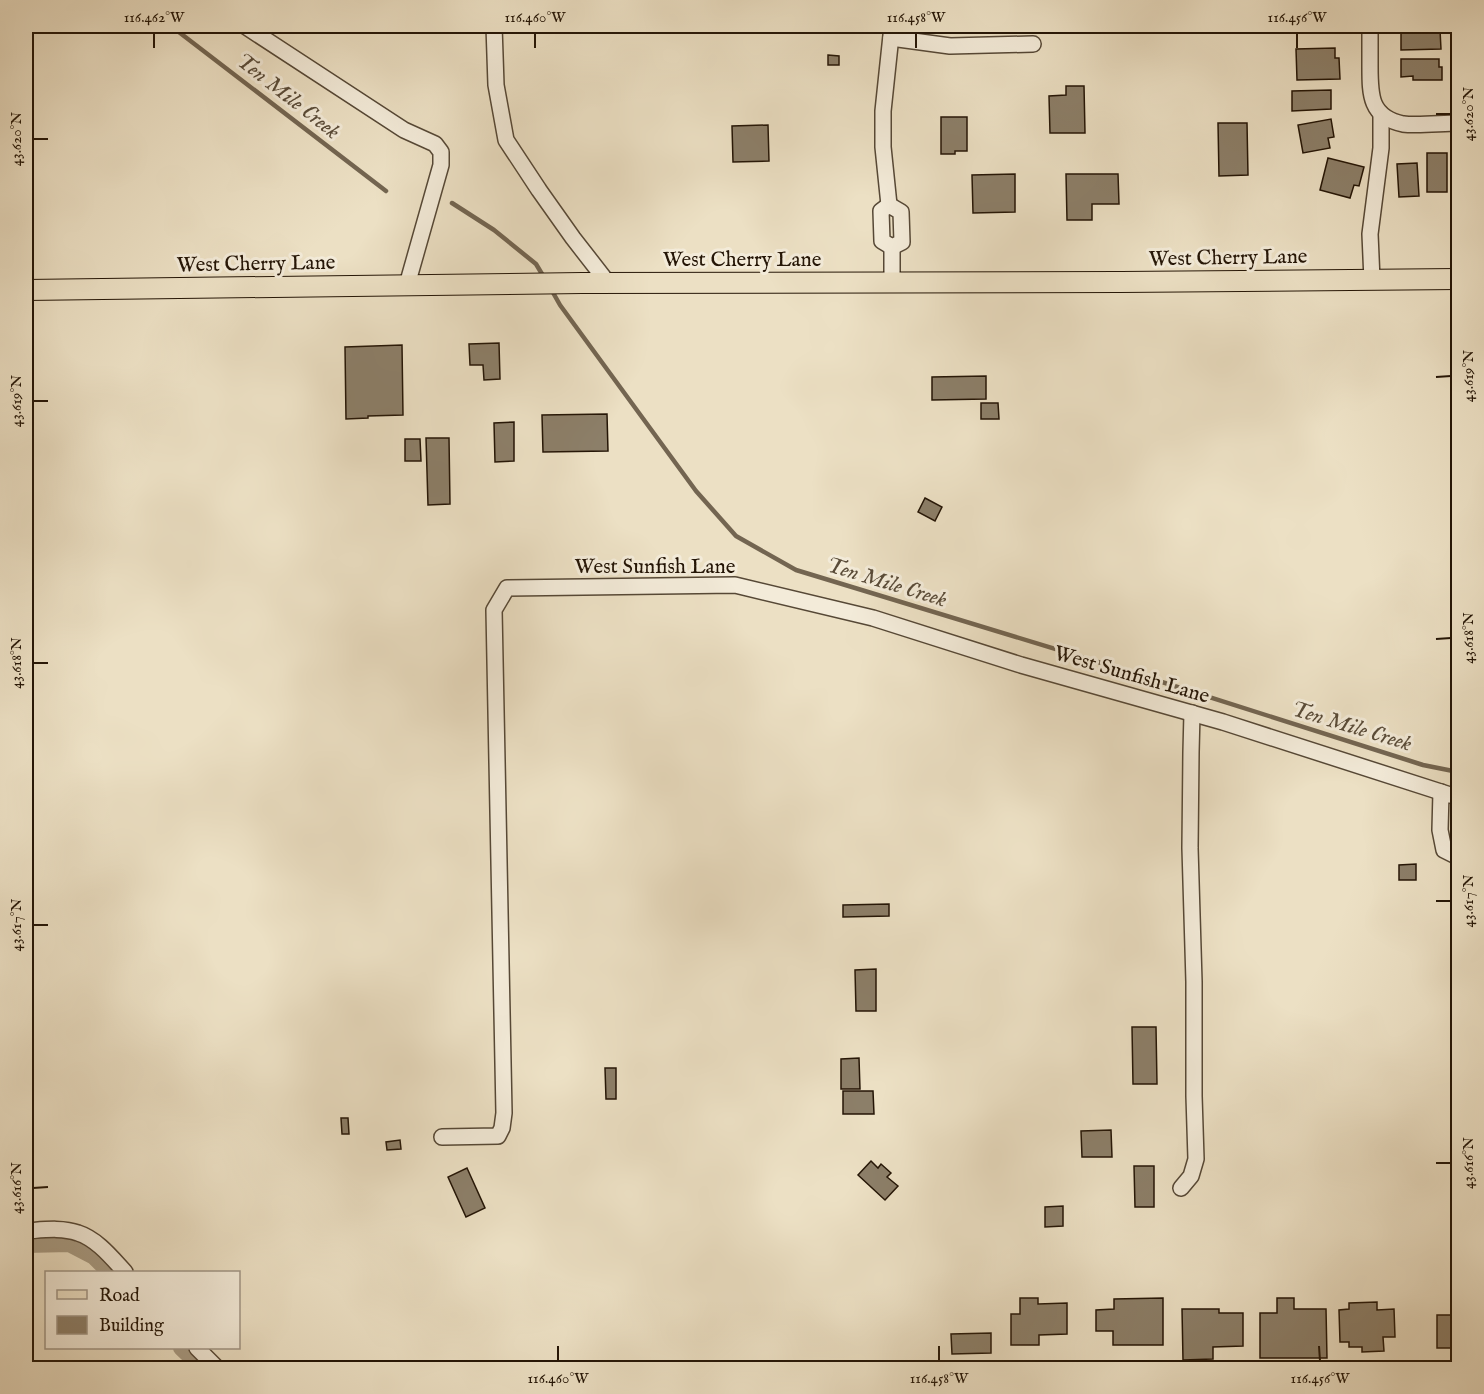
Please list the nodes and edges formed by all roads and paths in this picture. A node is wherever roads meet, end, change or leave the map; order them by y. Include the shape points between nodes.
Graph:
1 (245, 26) edge
2 (494, 26) edge
3 (1370, 26) edge
4 (892, 32) edge
5 (1033, 44) dead end
6 (1381, 114) junction
7 (1458, 123) edge
8 (1458, 279) edge
9 (1372, 280) junction
10 (608, 283) junction
11 (892, 283) junction
12 (407, 285) junction
13 (26, 290) edge
14 (1192, 713) junction
15 (1442, 792) junction
16 (1458, 796) edge
17 (1458, 857) edge
18 (442, 1137) dead end
19 (1181, 1188) dead end
20 (26, 1231) edge
21 (124, 1271) edge
22 (199, 1349) edge
23 (217, 1368) edge

1 - 12 street via 404,130 435,144 441,152 441,165
2 - 10 street via 496,85 506,140
3 - 6 street via 1370,93
4 - 5 street via 950,46
4 - 11 street via 883,111 889,206 881,211 882,241 891,247
6 - 7 street via 1405,124
6 - 9 street via 1381,148 1370,234
8 - 9 main road, West Cherry Lane
9 - 11 main road, West Cherry Lane
10 - 11 main road, West Cherry Lane
10 - 12 main road, West Cherry Lane
12 - 13 main road, West Cherry Lane
14 - 15 street, West Sunfish Lane
14 - 18 street, West Sunfish Lane via 873,618 735,585 507,588 494,610 504,1113 498,1136
14 - 19 street via 1190,848 1196,1159 1191,1176
15 - 16 street, West Sunfish Lane
15 - 17 street via 1440,830 1444,850
20 - 21 street via 77,1232 94,1242
22 - 23 street

